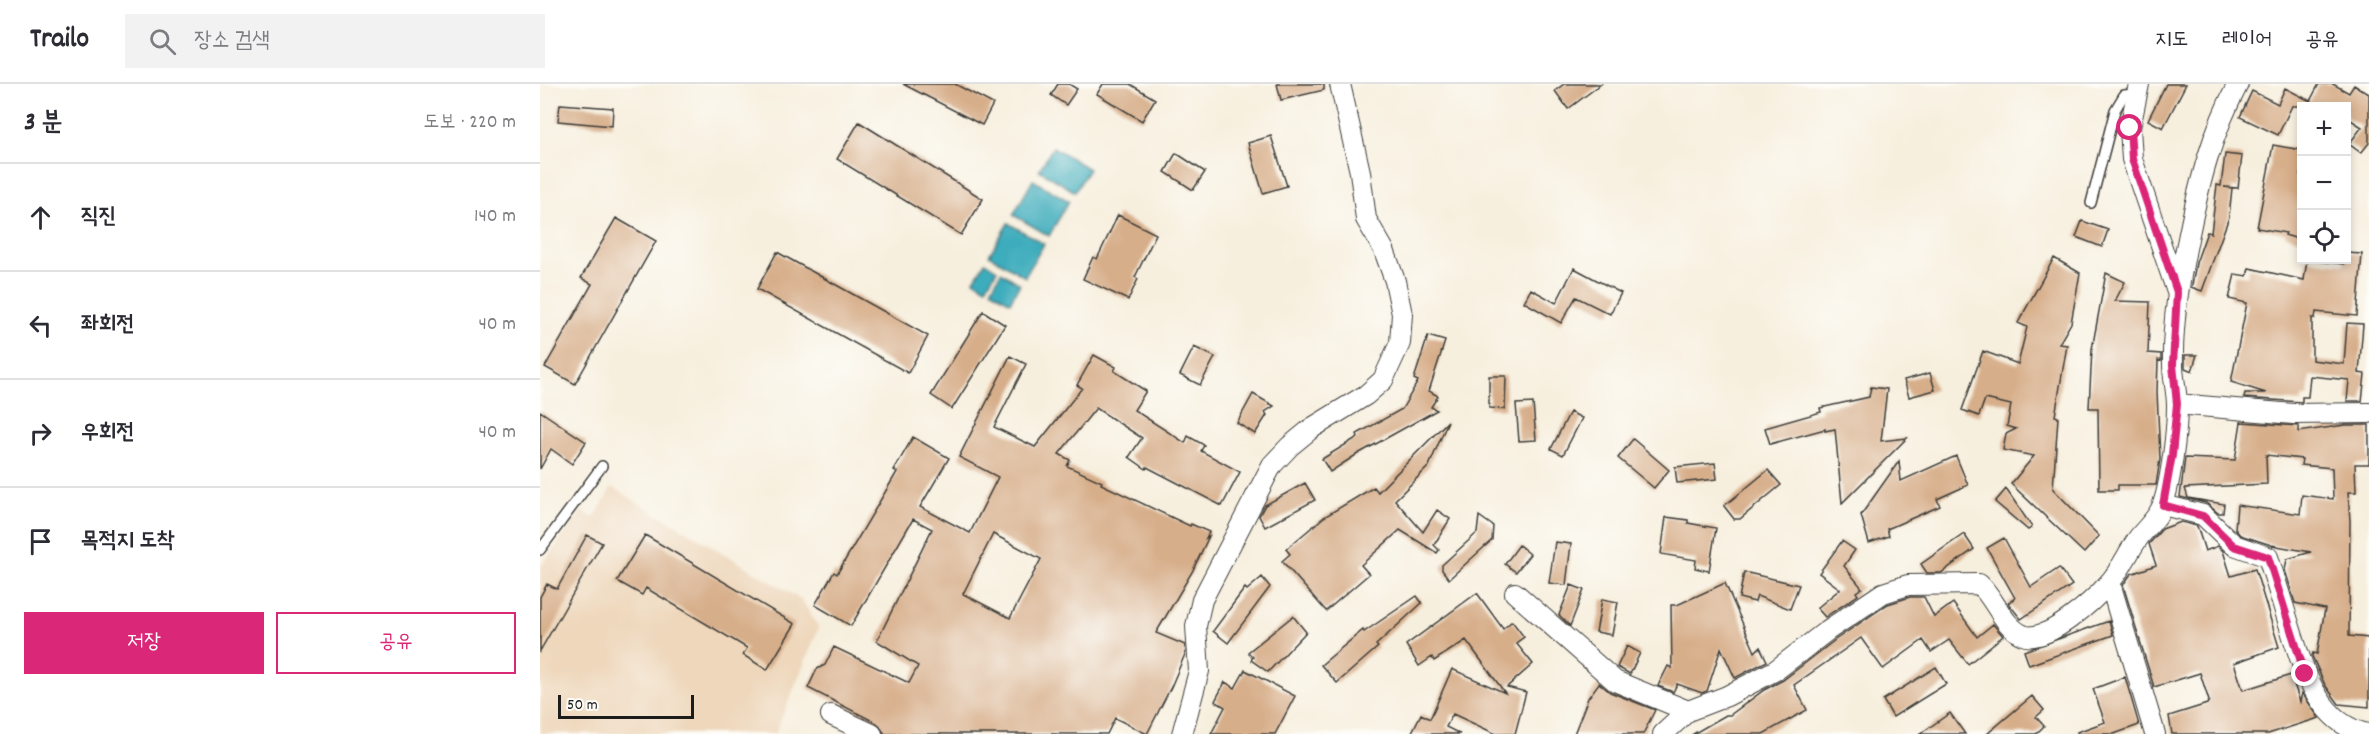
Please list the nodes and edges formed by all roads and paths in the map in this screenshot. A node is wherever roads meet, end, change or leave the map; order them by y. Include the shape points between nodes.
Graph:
1 (1340, 84) edge
2 (2238, 84) edge
3 (2138, 89) edge
4 (2091, 203) dead end
5 (2177, 292) junction
6 (2177, 404) junction
7 (2369, 413) edge
8 (602, 466) dead end
9 (2163, 505) junction
10 (540, 550) edge
11 (2110, 582) junction
12 (1515, 593) dead end
13 (1688, 711) junction
14 (831, 715) dead end
15 (872, 734) edge
16 (1182, 734) edge
17 (1663, 734) edge
18 (2156, 734) edge
19 (2366, 734) edge

1 - 16 street via 1360,171 1366,219 1384,250 1395,281 1402,314 1400,343 1383,380 1312,428 1272,465 1202,600 1196,626 1199,670
2 - 5 street via 2212,138
3 - 4 lane via 2124,95 2115,110
3 - 5 street via 2130,128 2132,159
5 - 6 street via 2173,365
6 - 7 street via 2292,414
6 - 9 street
8 - 10 lane
9 - 11 street
9 - 19 street via 2203,516 2234,546 2268,557 2305,674 2323,705 2346,726
11 - 13 street via 2068,620 2036,636 2025,636 2012,628 1979,584 1908,585 1883,593 1776,670
11 - 18 street
12 - 13 street via 1615,681
13 - 17 street
14 - 15 street

